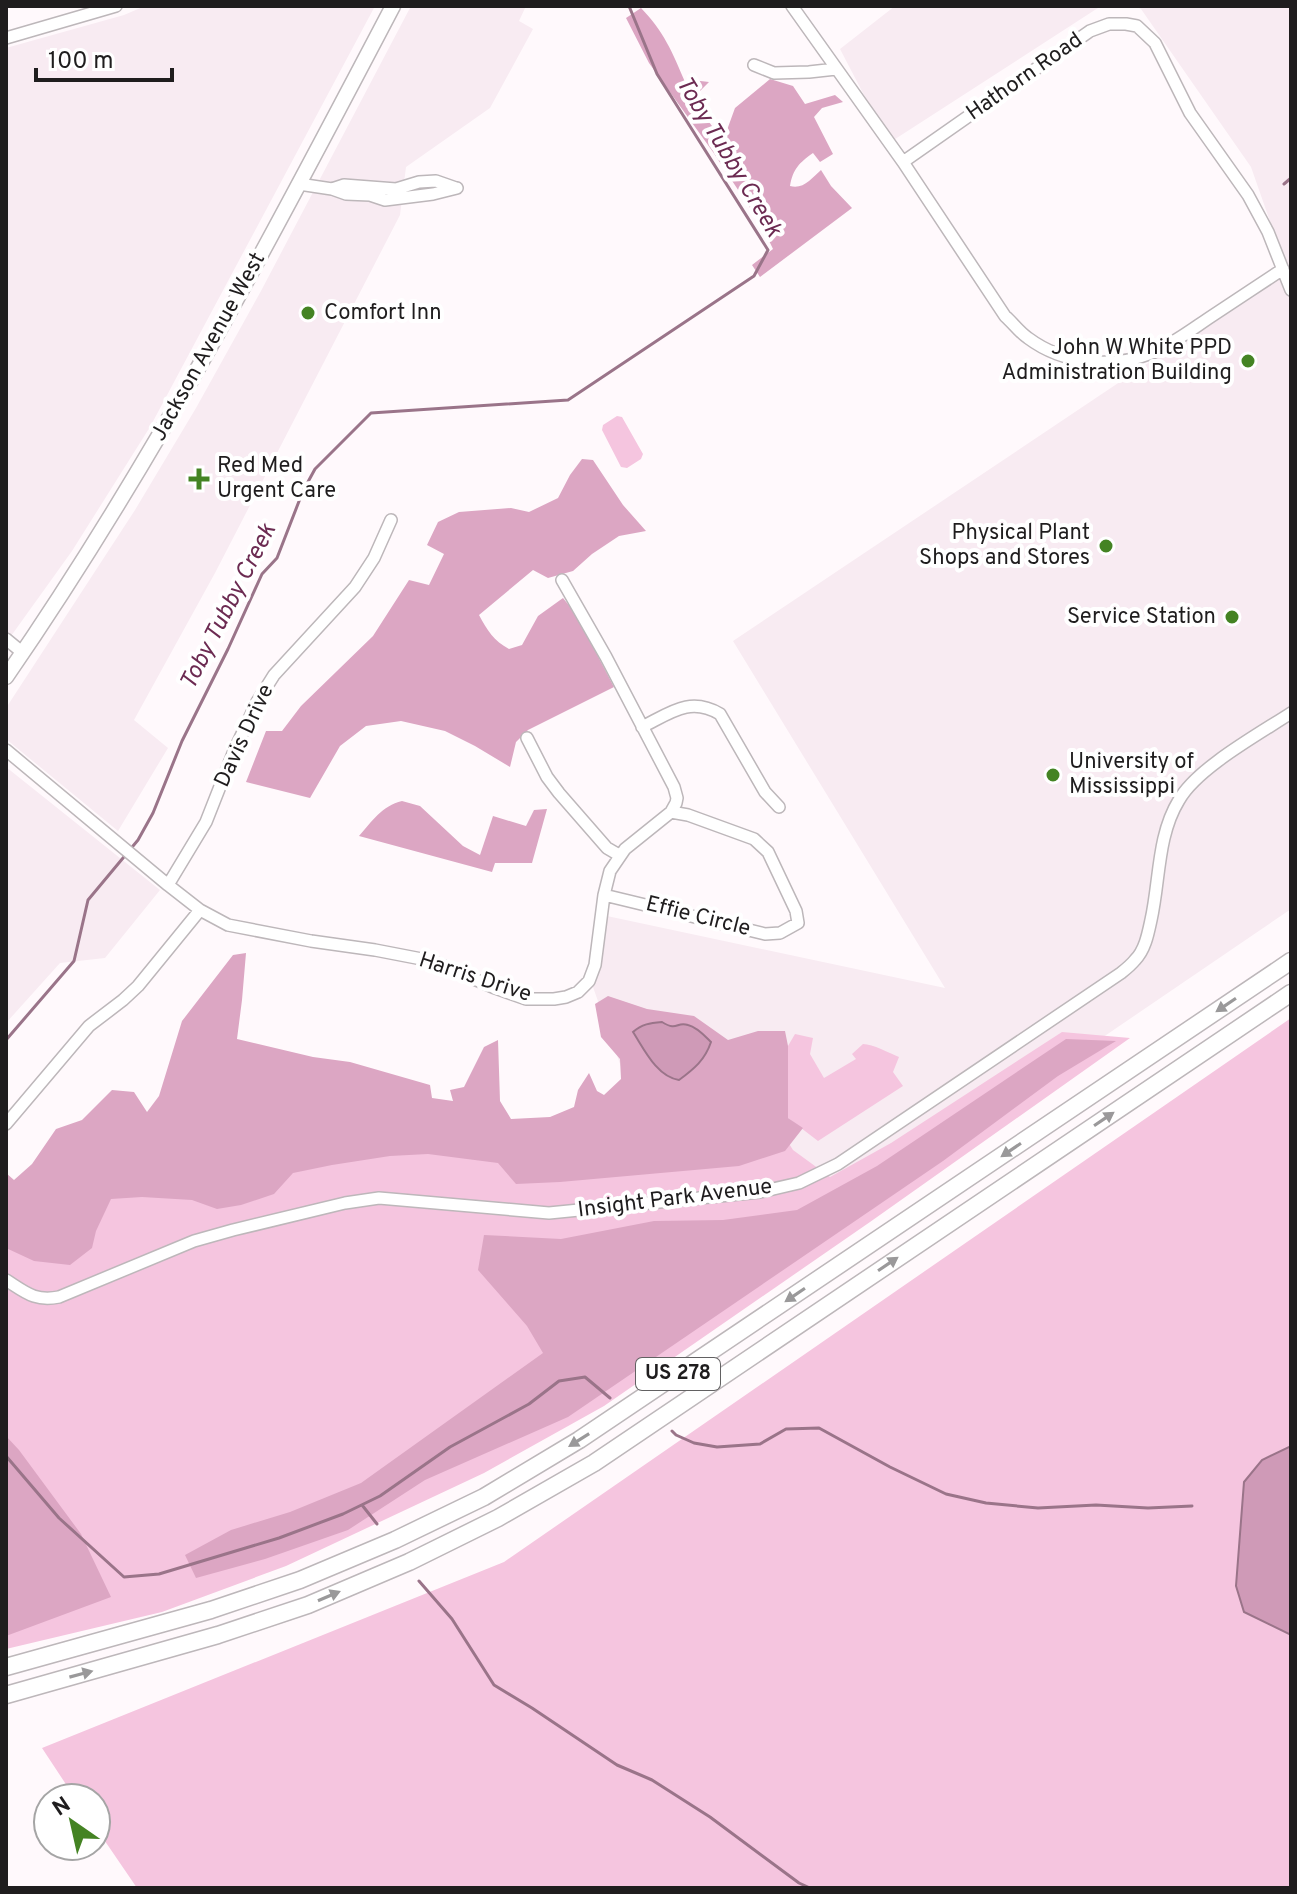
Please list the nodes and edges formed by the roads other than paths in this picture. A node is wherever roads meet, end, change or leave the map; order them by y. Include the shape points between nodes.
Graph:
1 (116, 6) edge
2 (393, 6) edge
3 (792, 6) edge
4 (6, 38) edge
5 (754, 65) dead end
6 (836, 69) junction
7 (903, 162) junction
8 (299, 184) junction
9 (332, 189) junction
10 (1283, 269) junction
11 (1291, 290) edge
12 (391, 520) dead end
13 (562, 580) dead end
14 (6, 639) edge
15 (23, 653) junction
16 (6, 677) edge
17 (1291, 713) edge
18 (642, 727) junction
19 (527, 738) dead end
20 (6, 750) edge
21 (779, 807) dead end
22 (671, 812) junction
23 (619, 855) junction
24 (168, 885) junction
25 (604, 895) junction
26 (200, 910) junction
27 (1291, 961) edge
28 (1291, 993) edge
29 (6, 1124) edge
30 (6, 1280) edge
31 (6, 1667) edge
32 (6, 1695) edge

1 - 4 street
2 - 8 main road, Jackson Avenue West
3 - 6 street
5 - 6 street via 774,73
6 - 7 street
7 - 10 street via 1005,316 1026,337 1073,359 1101,363 1152,353
7 - 10 street, Hathorn Road via 1090,31 1109,24 1137,26 1155,43 1190,113 1248,195
8 - 9 street
8 - 15 main road, Jackson Avenue West via 156,443
9 - 9 street via 385,200 457,188 436,181 396,189
10 - 11 street, Hathorn Road
12 - 24 street, Davis Drive via 355,587 274,675 257,702 206,822
13 - 18 street
14 - 15 street
15 - 16 main road, Jackson Avenue West
17 - 30 street, Insight Park Avenue via 1208,769 1180,797 1167,826 1153,911 1136,960 838,1164 799,1183 760,1192 549,1213 379,1198 194,1241 46,1300
18 - 21 street via 682,707 710,708 720,714
18 - 22 street via 677,794
19 - 23 street via 559,793
20 - 24 street, Harris Drive
22 - 23 street, Harris Drive
22 - 25 street, Effie Circle via 754,839 768,852 798,923 765,934
23 - 25 street, Harris Drive
24 - 26 street, Harris Drive
25 - 26 street, Harris Drive via 593,975 578,992 554,999 526,999 432,961 228,925
26 - 29 street via 138,986 89,1026
27 -> 31 highway, US 278 via 592,1431 484,1497 300,1580
32 -> 28 highway, US 278 via 308,1605 498,1518 594,1463

